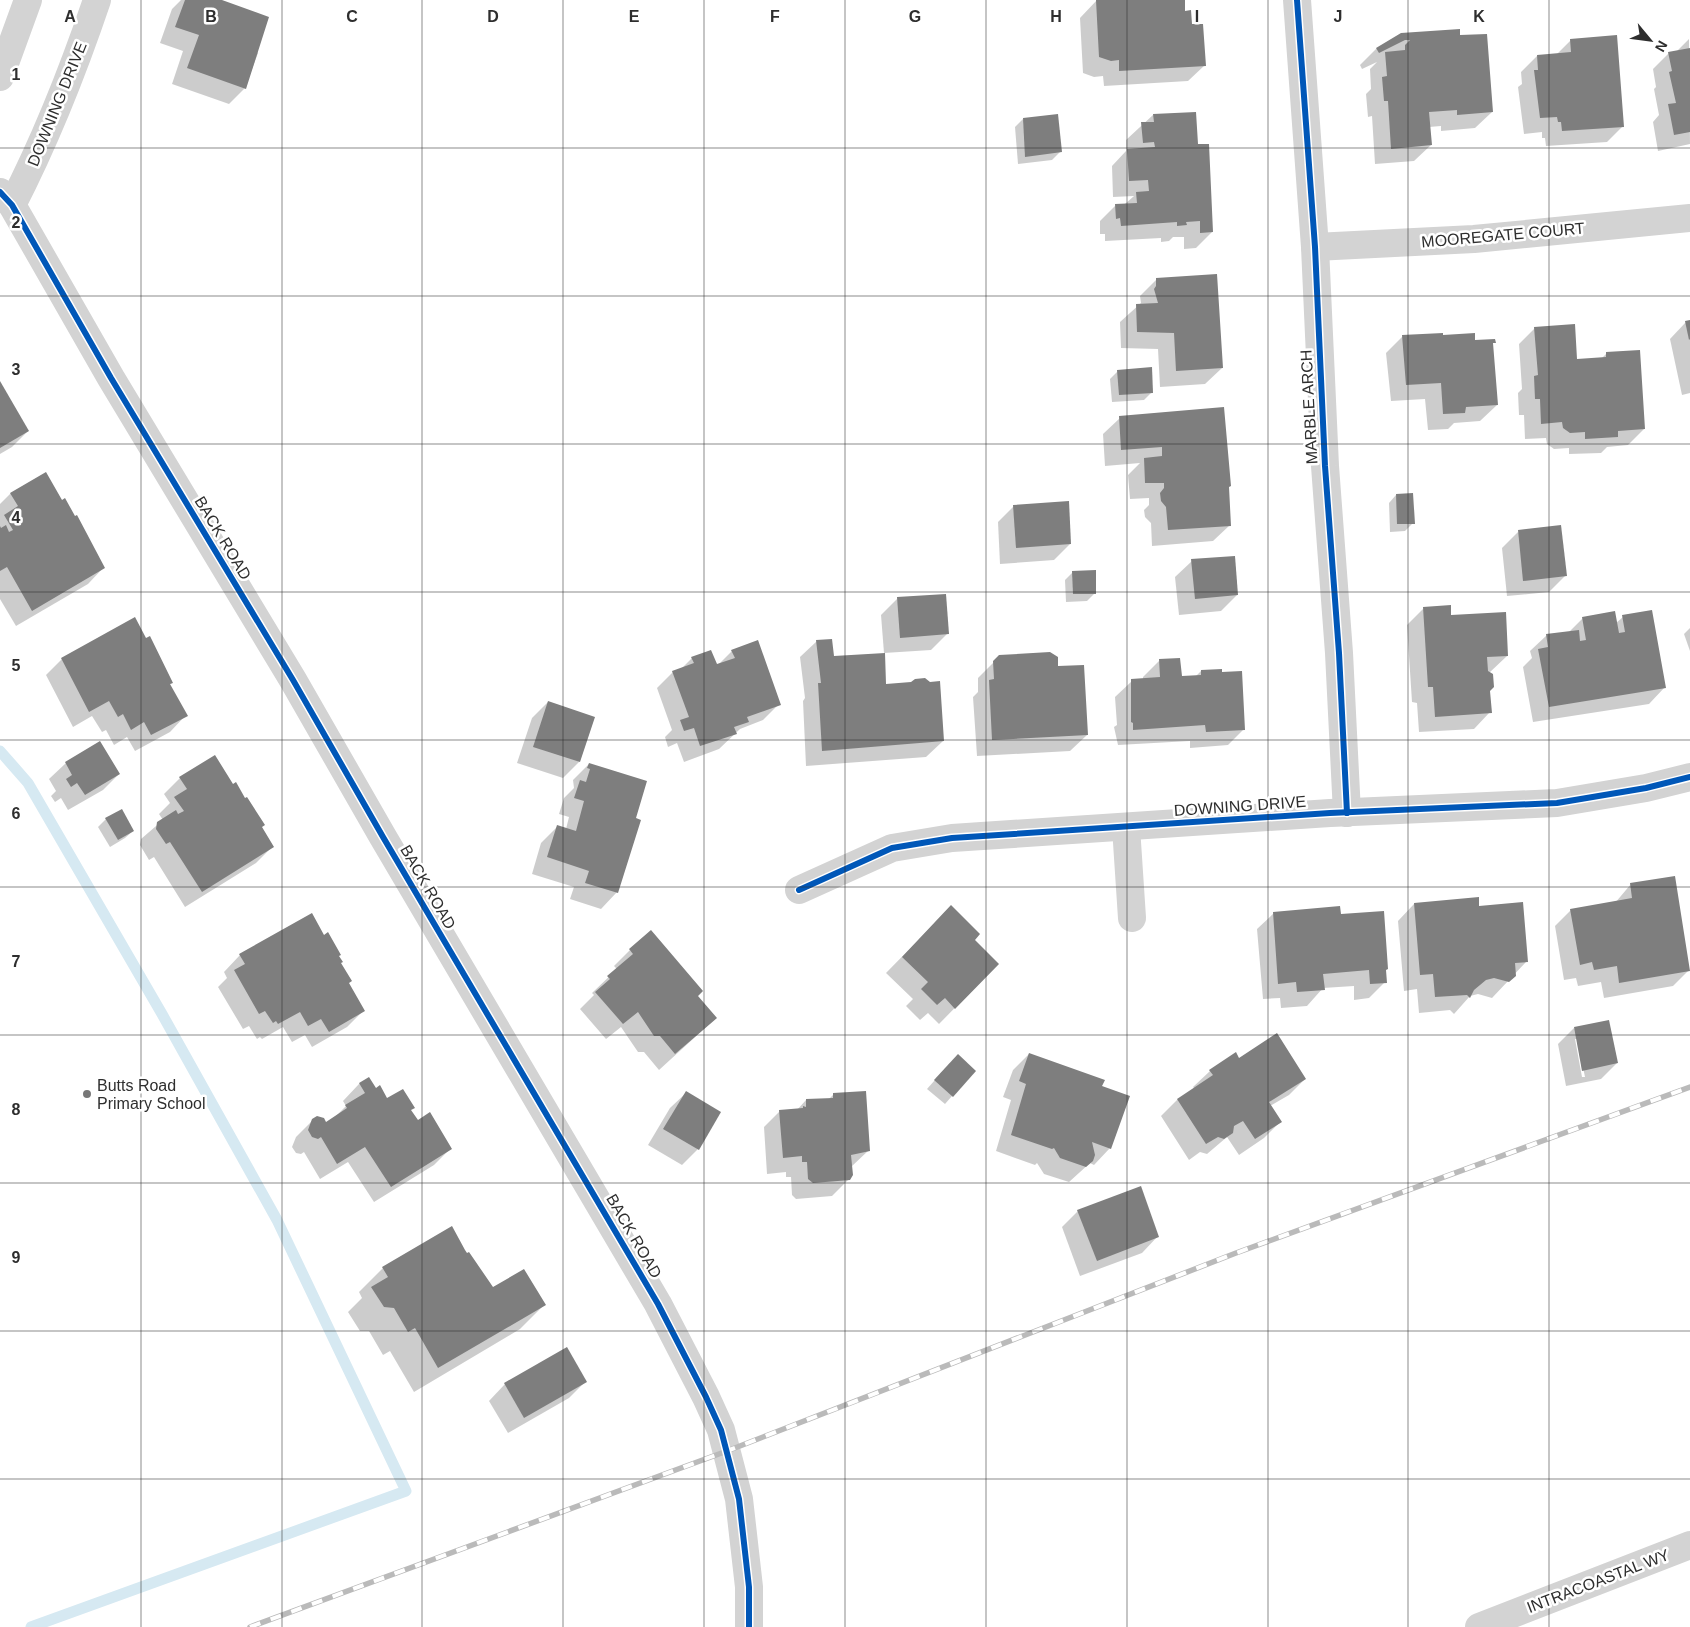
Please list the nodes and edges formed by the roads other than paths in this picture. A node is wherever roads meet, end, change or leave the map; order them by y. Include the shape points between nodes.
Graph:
1 (28, 0) edge
2 (97, 0) edge
3 (1297, 0) edge
4 (0, 77) edge
5 (6, 199) edge
6 (1690, 218) edge
7 (1315, 247) junction
8 (1690, 777) edge
9 (1347, 814) junction
10 (1126, 828) junction
11 (799, 890) dead end
12 (1132, 918) dead end
13 (1690, 1545) edge
14 (750, 1627) edge
15 (1479, 1627) edge

1 - 4 street
2 - 5 street, DOWNING DRIVE via 41,149
3 - 7 street, MARBLE ARCH
5 - 14 street, BACK ROAD via 293,680 671,1329 721,1430 739,1499
6 - 7 street, MOOREGATE COURT via 1474,239
7 - 9 street, MARBLE ARCH
8 - 9 street, DOWNING DRIVE via 1557,803
9 - 10 street, DOWNING DRIVE
10 - 11 street, DOWNING DRIVE via 952,838 892,848
10 - 12 street
13 - 15 street, INTRACOASTAL WY

